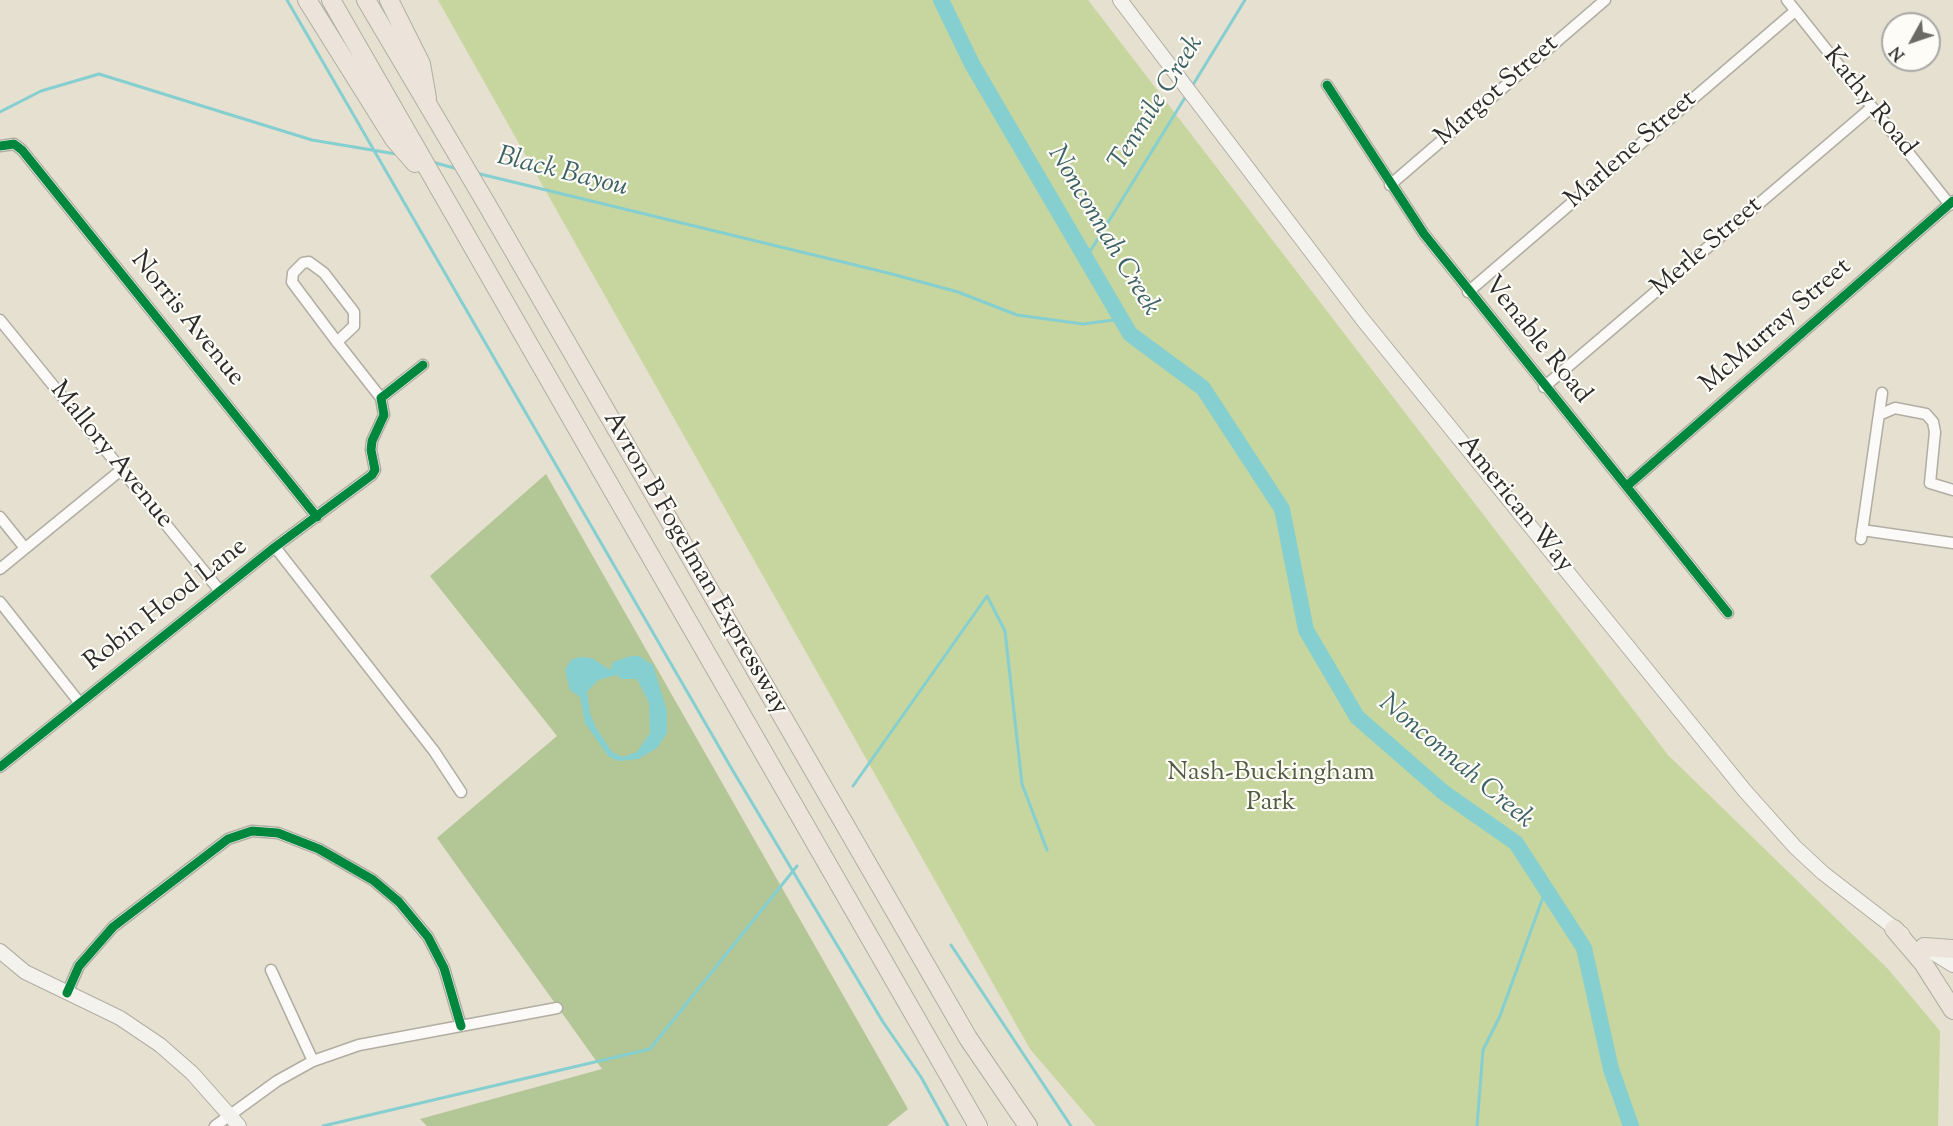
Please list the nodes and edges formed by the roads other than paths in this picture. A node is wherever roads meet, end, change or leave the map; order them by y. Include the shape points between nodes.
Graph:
1 (307, 0) edge
2 (331, 0) edge
3 (366, 0) edge
4 (389, 0) edge
5 (1120, 0) edge
6 (1605, 0) edge
7 (1787, 0) edge
8 (1795, 11) junction
9 (1327, 85) dead end
10 (1871, 108) junction
11 (388, 114) junction
12 (433, 115) junction
13 (0, 146) edge
14 (1390, 185) junction
15 (1951, 203) edge
16 (1468, 292) junction
17 (0, 320) edge
18 (337, 342) junction
19 (423, 364) dead end
20 (1544, 387) junction
21 (1882, 393) dead end
22 (381, 398) junction
23 (1879, 415) junction
24 (121, 471) junction
25 (1628, 485) junction
26 (1953, 490) edge
27 (0, 517) edge
28 (317, 517) junction
29 (1953, 543) edge
30 (24, 547) junction
31 (275, 547) junction
32 (0, 569) edge
33 (220, 591) junction
34 (0, 602) edge
35 (1728, 613) dead end
36 (79, 702) junction
37 (0, 767) edge
38 (461, 792) dead end
39 (1894, 929) junction
40 (1924, 947) junction
41 (1953, 949) edge
42 (0, 951) edge
43 (1953, 965) edge
44 (271, 970) dead end
45 (67, 993) junction
46 (557, 1008) dead end
47 (1953, 1010) edge
48 (461, 1026) junction
49 (313, 1061) junction
50 (230, 1115) junction
51 (215, 1126) edge
52 (239, 1126) edge
53 (978, 1126) edge
54 (1028, 1126) edge

1 - 11 highway
2 - 11 highway
3 - 12 highway, Avron B Fogelman Expressway
4 - 12 highway via 421,64
5 - 39 main road, American Way via 1363,320 1745,791 1802,854
6 - 14 street, Margot Street
7 - 8 street, Kathy Road
8 - 10 street, Kathy Road
8 - 16 street, Marlene Street
9 - 14 street, Venable Road
10 - 15 street, Kathy Road
10 - 20 street, Merle Street
11 - 53 highway, Avron B Fogelman Expressway via 394,139 440,192
12 - 54 highway, Avron B Fogelman Expressway via 968,1038
13 - 28 street, Norris Avenue via 14,144 22,150
14 - 16 street, Venable Road
15 - 25 street, McMurray Street
16 - 20 street, Venable Road
17 - 24 street, Mallory Avenue
18 - 18 street via 354,326 354,312 316,264 303,263 292,273 294,287
18 - 22 street
19 - 22 street
20 - 25 street, Venable Road
21 - 23 street
22 - 28 street, Robin Hood Lane via 384,415 371,450 375,470
23 - 26 street via 1895,408 1926,414 1935,432 1930,483
23 - 29 street via 1862,535
24 - 30 street
24 - 33 street, Mallory Avenue
25 - 35 street, Venable Road
27 - 30 street
28 - 31 street, Robin Hood Lane
30 - 32 street
31 - 33 street, Robin Hood Lane
31 - 38 street via 434,751
33 - 36 street, Robin Hood Lane
34 - 36 street
36 - 37 street, Robin Hood Lane
39 - 40 main road, American Way
39 - 47 highway via 1923,963
40 - 41 highway
40 - 43 main road, American Way
42 - 45 main road via 25,972
44 - 49 street
45 - 48 street via 80,966 113,927 228,839 252,831 278,833 319,849 373,880 399,902 439,957
45 - 50 main road via 120,1018 160,1045
46 - 48 street
48 - 49 street via 359,1046
49 - 50 street
50 - 51 street
50 - 52 main road

